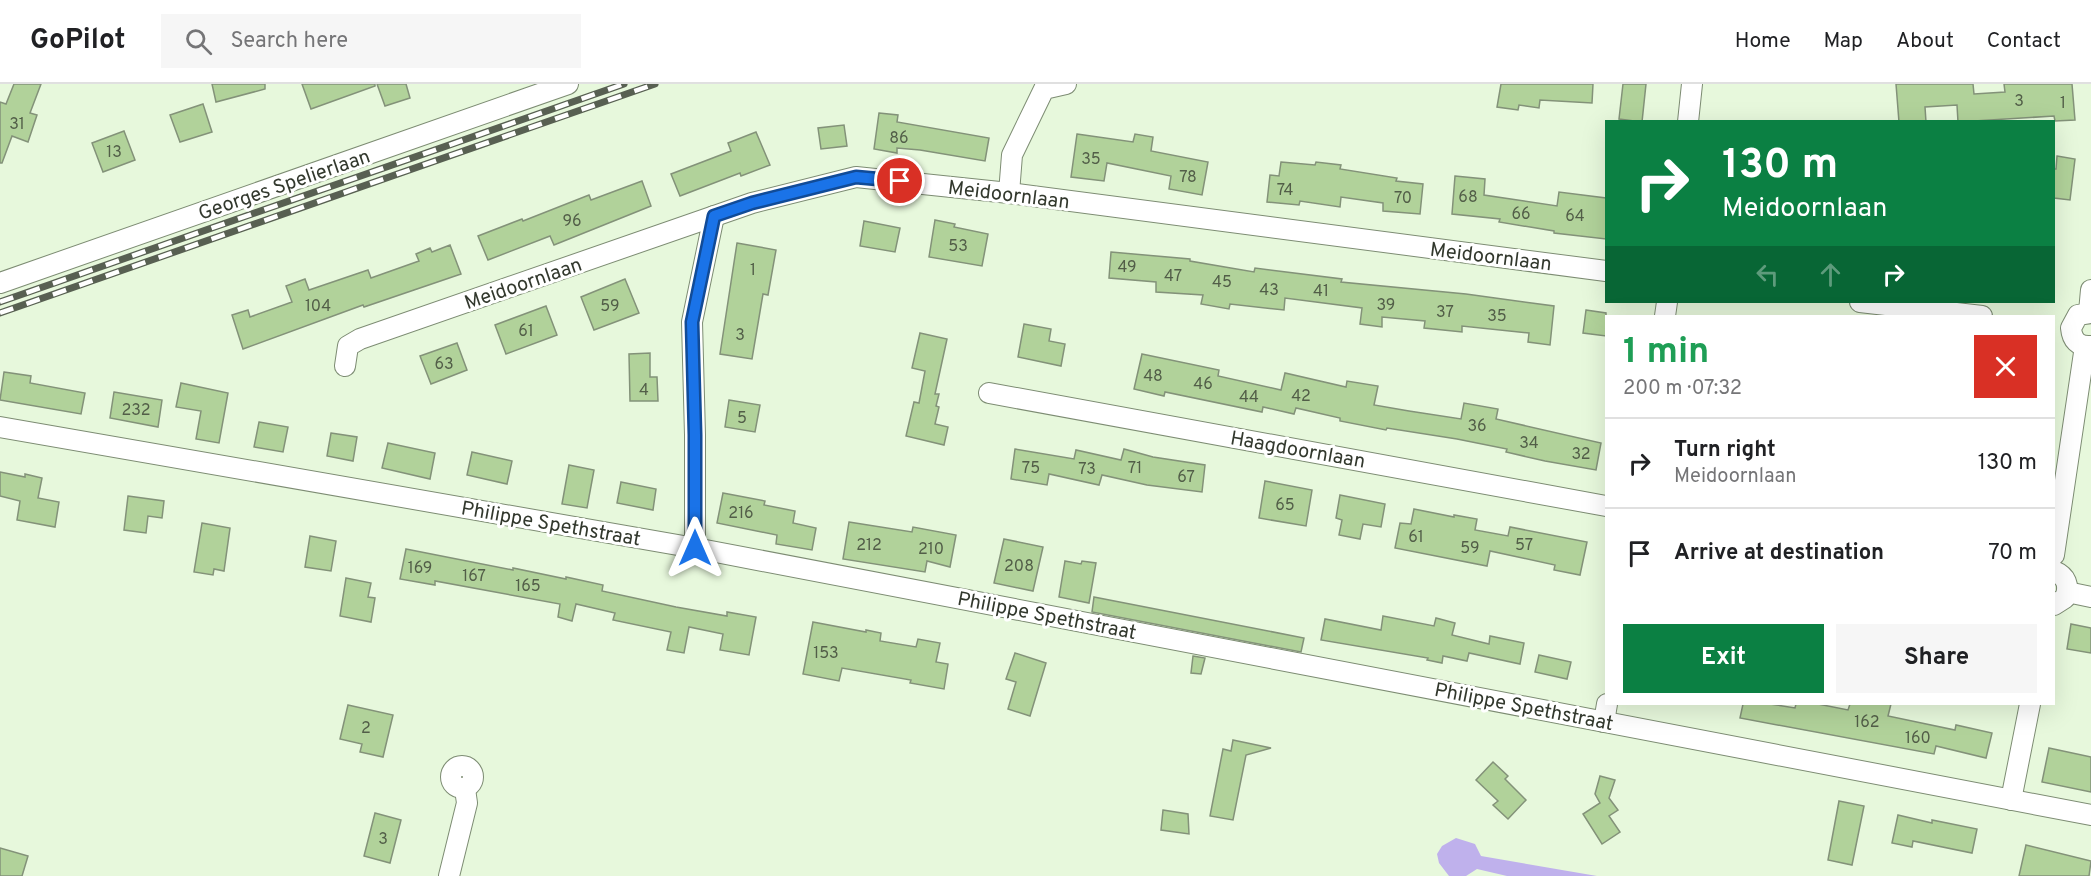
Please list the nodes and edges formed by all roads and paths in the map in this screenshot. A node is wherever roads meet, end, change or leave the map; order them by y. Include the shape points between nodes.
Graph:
1 (568, 84) edge
2 (1066, 84) edge
3 (1692, 84) edge
4 (1688, 120) edge
5 (1009, 193) junction
6 (714, 216) junction
7 (1605, 271) edge
8 (0, 283) edge
9 (2091, 290) edge
10 (1869, 303) edge
11 (2090, 313) edge
12 (1973, 315) edge
13 (2062, 326) edge
14 (2088, 346) edge
15 (345, 366) dead end
16 (989, 393) dead end
17 (0, 427) edge
18 (1605, 506) edge
19 (695, 548) junction
20 (2055, 549) edge
21 (2055, 572) edge
22 (2091, 597) edge
23 (2060, 599) edge
24 (2030, 705) edge
25 (1606, 713) edge
26 (465, 789) dead end
27 (2011, 800) junction
28 (2091, 814) edge
29 (449, 876) edge

1 - 8 street, Georges Spelierlaan
2 - 5 street via 1044,89 1012,155
3 - 4 street
5 - 6 street, Meidoornlaan via 856,177
5 - 7 street, Meidoornlaan
6 - 15 street, Meidoornlaan via 360,339 348,346
6 - 19 street via 692,322
9 - 11 street
10 - 12 street
11 - 13 street via 2078,315
13 - 14 street via 2074,340
14 - 20 street
16 - 18 street, Haagdoornlaan
17 - 19 street, Philippe Spethstraat
19 - 25 street, Philippe Spethstraat
21 - 23 street via 2067,582
22 - 23 street
24 - 27 street
25 - 27 street, Philippe Spethstraat
26 - 29 street via 467,802
27 - 28 street, Philippe Spethstraat

